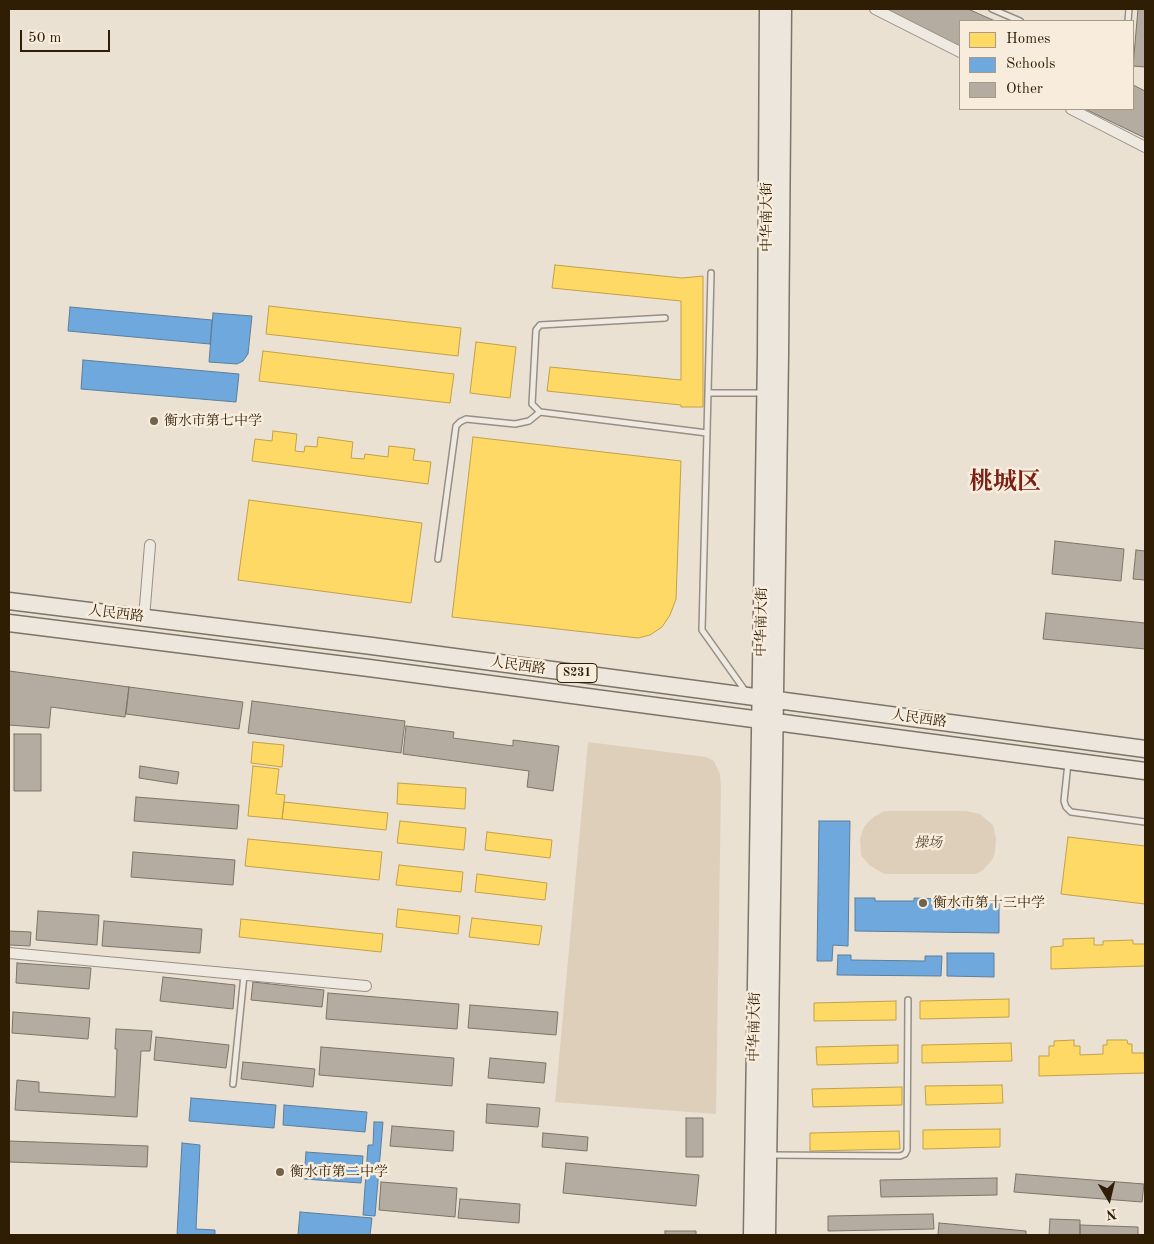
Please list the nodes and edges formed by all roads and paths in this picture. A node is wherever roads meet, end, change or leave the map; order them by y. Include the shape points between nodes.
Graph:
1 (768, 9) edge
2 (783, 9) edge
3 (875, 9) edge
4 (992, 9) edge
5 (1018, 20) edge
6 (959, 51) edge
7 (1073, 110) edge
8 (1145, 147) edge
9 (711, 273) dead end
10 (665, 318) dead end
11 (708, 393) junction
12 (765, 393) junction
13 (540, 412) junction
14 (707, 433) junction
15 (150, 545) dead end
16 (438, 558) dead end
17 (9, 601) edge
18 (144, 618) junction
19 (9, 623) edge
20 (761, 698) junction
21 (767, 721) junction
22 (1145, 749) edge
23 (1069, 761) junction
24 (1145, 771) edge
25 (1145, 822) edge
26 (9, 953) edge
27 (244, 974) junction
28 (366, 986) dead end
29 (908, 1000) dead end
30 (233, 1084) dead end
31 (768, 1155) junction
32 (752, 1235) edge
33 (767, 1235) edge

1 - 12 main road, 中华南大街
2 - 20 main road, 中华南大街
3 - 6 street
4 - 5 lane
7 - 8 street
9 - 11 lane
10 - 13 lane via 540,325 536,330 532,404
11 - 12 lane
11 - 14 lane
12 - 20 main road, 中华南大街
13 - 14 lane
13 - 16 lane via 515,424 466,419 456,426
14 - 20 lane via 702,630
15 - 18 street
17 - 18 main road, 人民西路 / S231
18 - 20 main road, 人民西路 / S231
19 - 21 main road, 人民西路 / S231
20 - 21 main road, 中华南大街
20 - 22 main road, 人民西路 / S231
21 - 23 main road, 人民西路 / S231
21 - 31 main road, 中华南大街
21 - 32 main road, 中华南大街
23 - 24 main road, 人民西路 / S231
23 - 25 lane via 1064,801 1071,812
26 - 27 street
27 - 28 street
27 - 30 lane
29 - 31 lane via 905,1154
31 - 33 main road, 中华南大街

